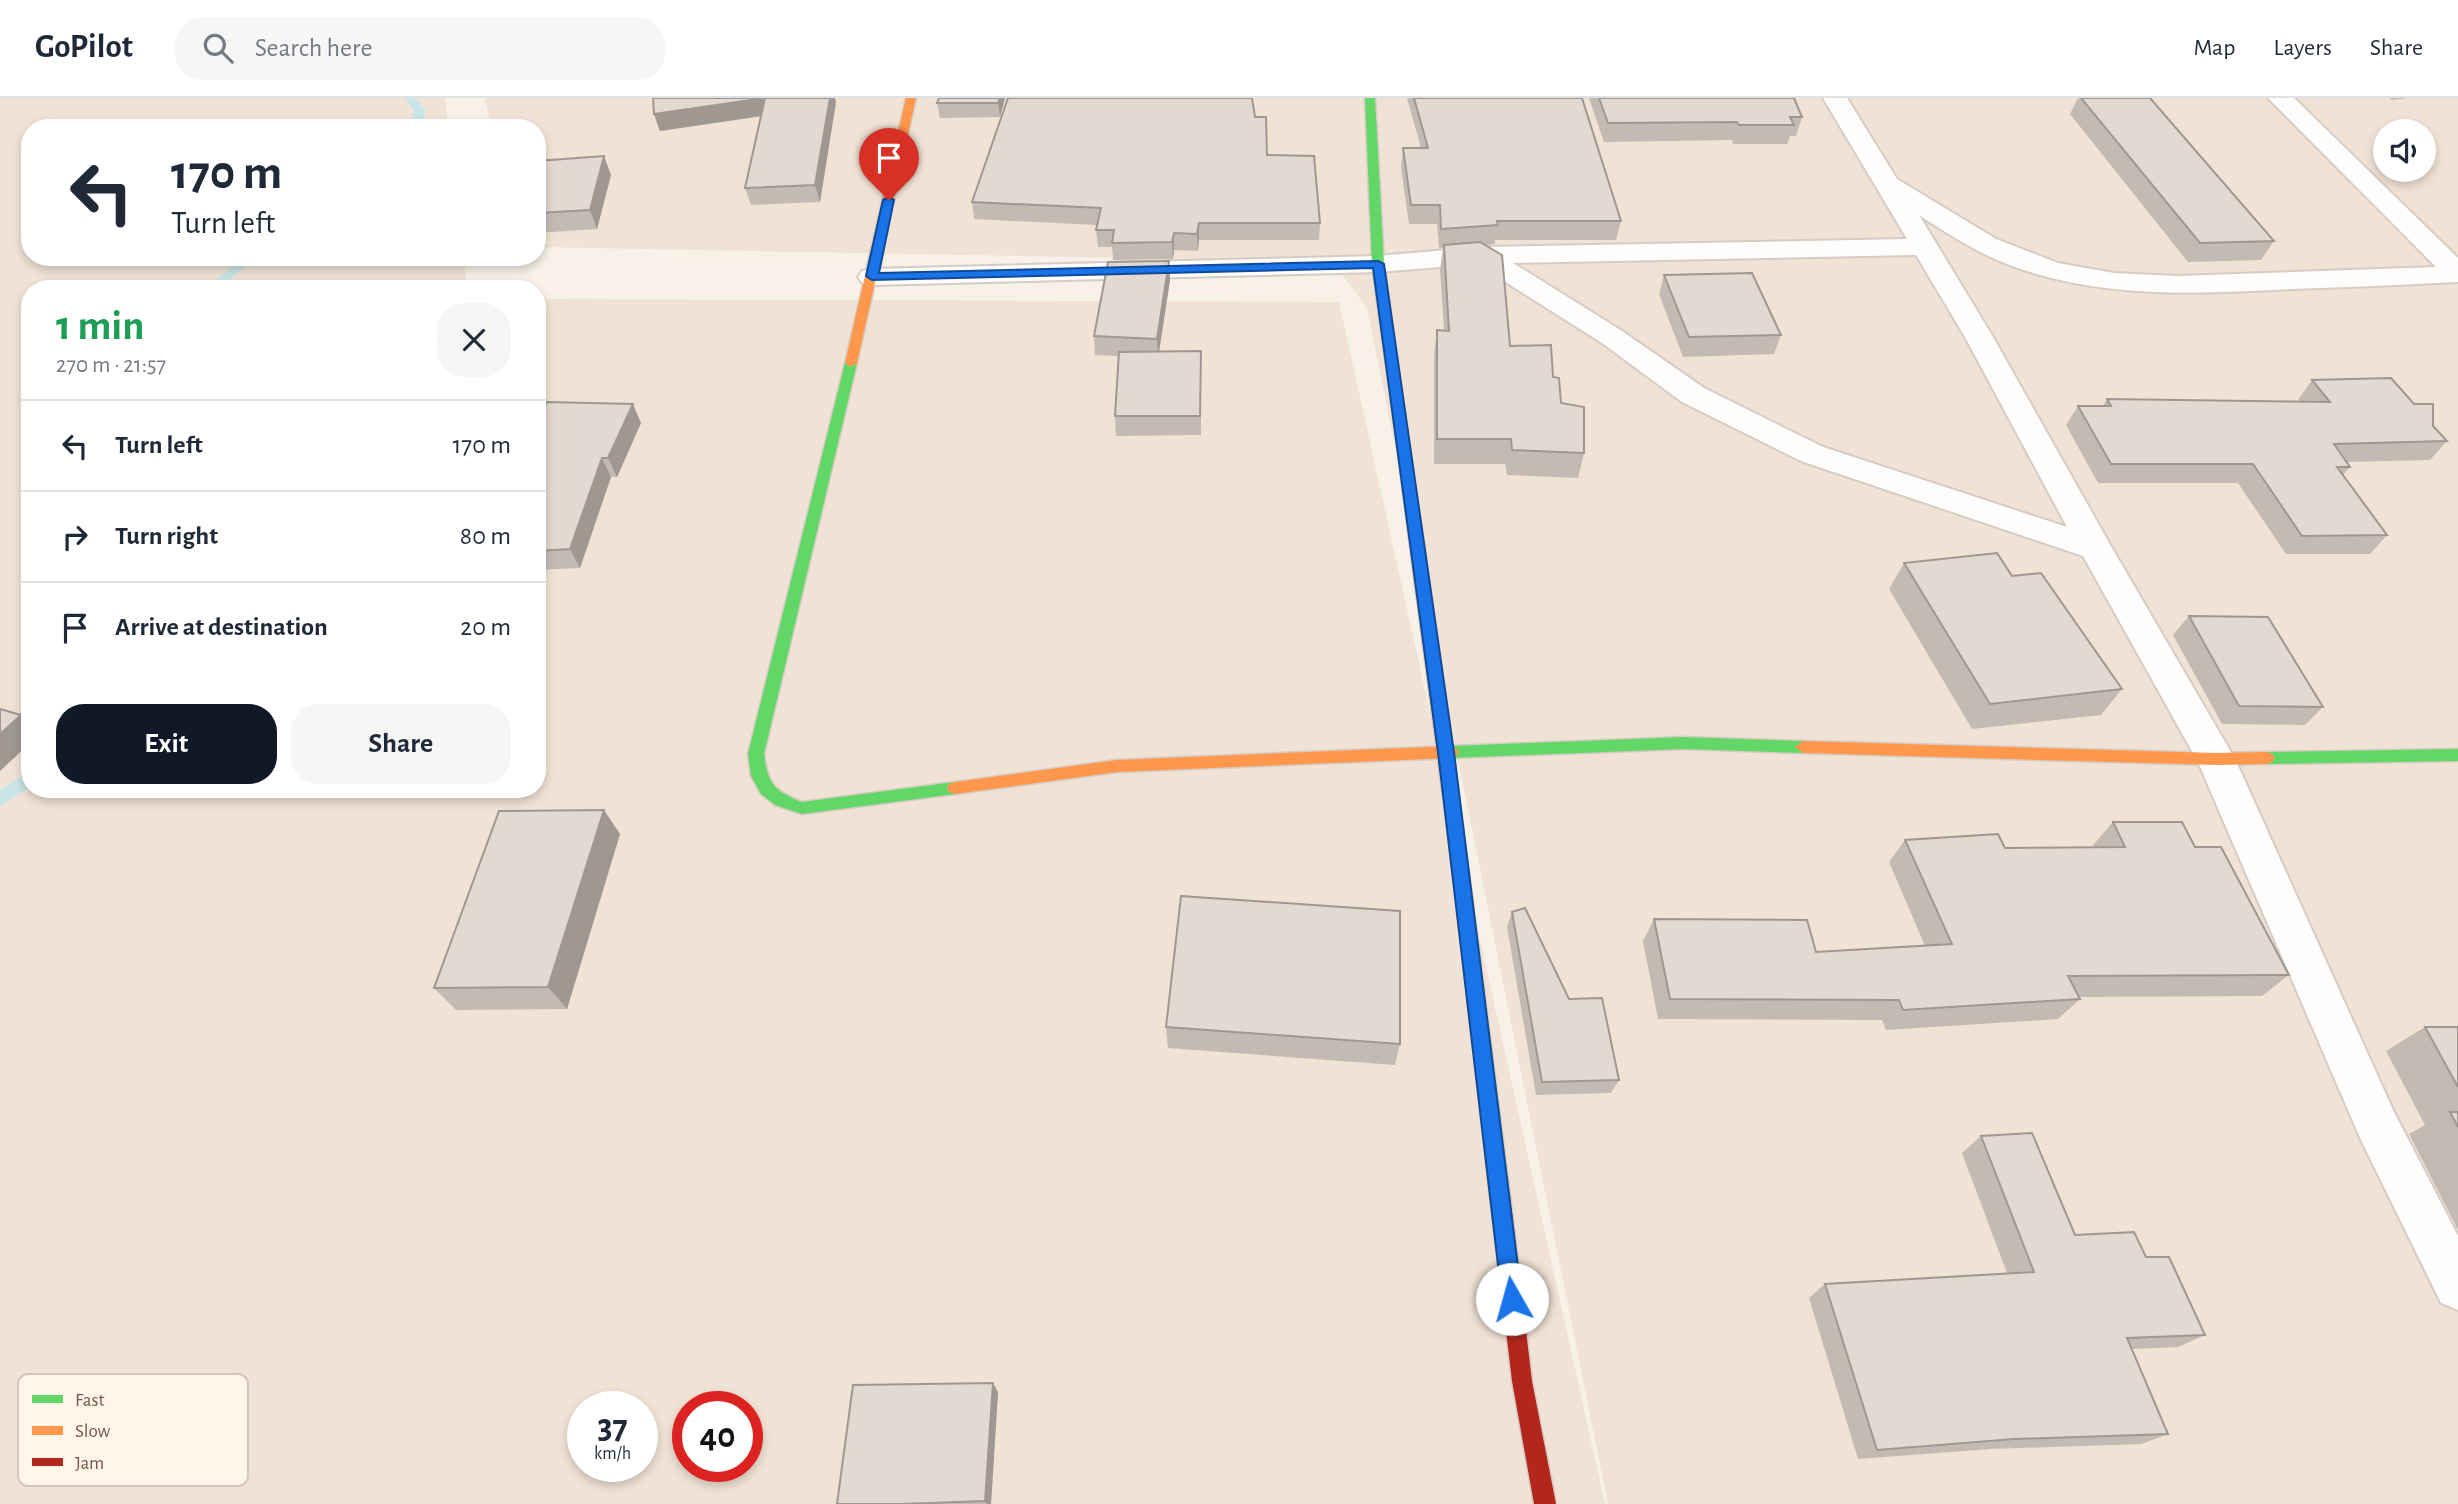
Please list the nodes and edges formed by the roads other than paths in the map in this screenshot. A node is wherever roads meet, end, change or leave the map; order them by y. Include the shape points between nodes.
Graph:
1 (911, 98) edge
2 (1370, 98) edge
3 (1835, 98) edge
4 (2280, 98) edge
5 (1885, 181) junction
6 (1924, 247) junction
7 (1482, 255) junction
8 (1378, 264) junction
9 (2458, 274) edge
10 (872, 276) junction
11 (2095, 548) junction
12 (1446, 752) junction
13 (2458, 755) edge
14 (2216, 759) junction
15 (2458, 1286) edge
16 (1545, 1504) edge

1 - 10 street
2 - 8 street
3 - 5 street
4 - 9 street
5 - 6 street
5 - 9 street via 1966,234 2021,260 2127,283
6 - 7 street
6 - 11 street
7 - 8 street
7 - 11 street via 1612,337 1693,395 1812,454
8 - 10 street
8 - 12 street
10 - 12 street via 756,754 762,786 780,801 802,808 1118,766
11 - 14 street
12 - 14 street via 1683,743
12 - 16 street via 1522,1381
13 - 14 street
14 - 15 street via 2377,1125

